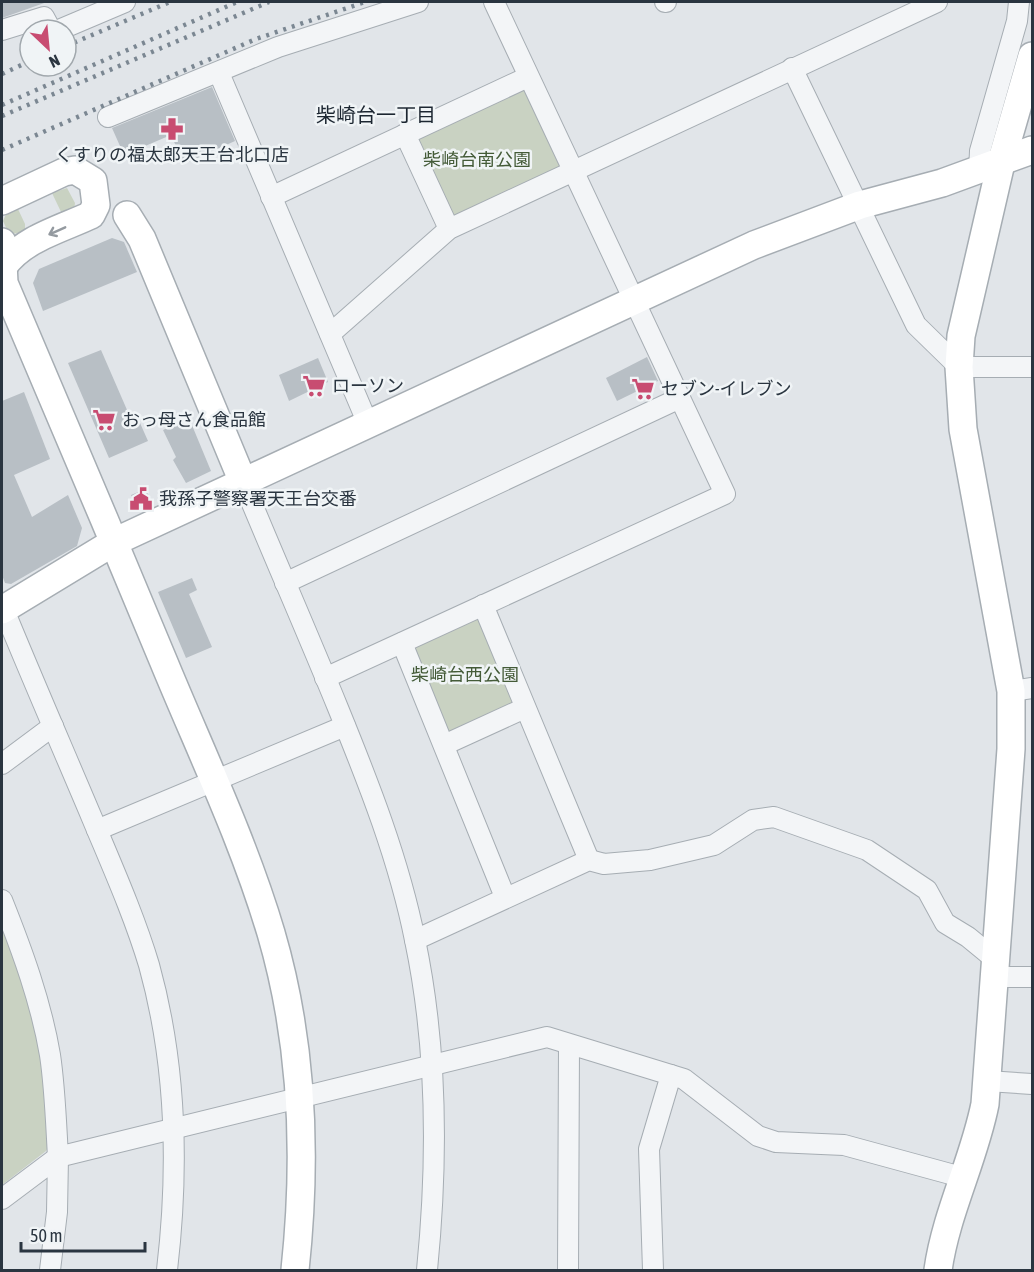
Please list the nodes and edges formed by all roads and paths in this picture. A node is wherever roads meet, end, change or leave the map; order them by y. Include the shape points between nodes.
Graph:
1 (125, 2) edge
2 (418, 2) edge
3 (495, 2) edge
4 (937, 2) edge
5 (1019, 2) edge
6 (78, 22) edge
7 (18, 25) edge
8 (2, 30) edge
9 (1032, 56) edge
10 (792, 68) junction
11 (219, 73) junction
12 (528, 77) junction
13 (108, 117) dead end
14 (405, 134) junction
15 (1032, 150) edge
16 (990, 167) junction
17 (573, 171) junction
18 (93, 181) junction
19 (271, 197) junction
20 (2, 201) edge
21 (860, 205) junction
22 (91, 215) junction
23 (127, 215) junction
24 (449, 229) junction
25 (8, 249) edge
26 (635, 300) junction
27 (330, 334) junction
28 (1032, 367) edge
29 (959, 368) junction
30 (680, 399) junction
31 (368, 424) junction
32 (243, 482) junction
33 (114, 542) junction
34 (285, 584) junction
35 (483, 605) junction
36 (2, 608) edge
37 (402, 643) junction
38 (325, 678) junction
39 (1022, 689) edge
40 (525, 708) junction
41 (53, 726) junction
42 (345, 726) junction
43 (444, 745) junction
44 (2, 764) edge
45 (213, 781) junction
46 (97, 830) junction
47 (589, 860) junction
48 (505, 897) junction
49 (3, 908) edge
50 (415, 940) junction
51 (996, 969) junction
52 (1032, 977) edge
53 (569, 1045) junction
54 (432, 1065) junction
55 (671, 1075) junction
56 (987, 1081) junction
57 (1032, 1084) edge
58 (299, 1098) junction
59 (176, 1128) junction
60 (58, 1157) junction
61 (964, 1178) junction
62 (2, 1199) edge
63 (50, 1270) edge
64 (167, 1270) edge
65 (295, 1270) edge
66 (427, 1270) edge
67 (568, 1270) edge
68 (653, 1270) edge
69 (938, 1270) edge

1 - 6 street
2 - 11 street via 278,47
3 - 12 street
4 - 10 street
5 - 16 street via 980,151
7 - 8 street
9 - 16 street
10 - 17 street
10 - 21 street
11 - 13 street
11 - 19 street
12 - 14 street
12 - 17 street
14 - 19 street
14 - 24 street
15 - 16 street
16 - 21 street
16 - 29 street
17 - 24 street
17 - 26 street
18 - 20 street via 75,170 64,172
18 - 22 street via 96,205
18 - 23 street
19 - 27 street
21 - 26 street via 754,244
21 - 29 street via 916,325
22 - 23 street
22 -> 25 street
23 - 32 street via 142,239
24 - 27 street
25 - 33 street via 4,283
26 - 30 street
26 - 31 street
27 - 31 street
28 - 29 street
29 - 39 street via 963,429
30 - 34 street
30 - 35 street via 725,494
31 - 32 street
32 - 33 street
32 - 34 street
33 - 36 street
33 - 45 street
34 - 38 street
35 - 37 street
35 - 40 street
36 - 41 street
37 - 38 street
37 - 43 street
38 - 42 street
39 - 51 street via 1011,749
40 - 43 street
40 - 47 street
41 - 44 street
41 - 46 street
42 - 45 street
42 - 50 street via 400,876
43 - 48 street
45 - 46 street
45 - 58 street via 255,884 271,935 290,1020
46 - 59 street via 149,966 165,1042
47 - 48 street
47 - 51 street via 604,864 650,860 714,845 753,820 774,817 867,850 927,890 945,923 968,937
48 - 50 street
49 - 60 street via 42,1020 50,1055
50 - 54 street
51 - 52 street
51 - 56 street
53 - 54 street via 547,1037
53 - 55 street
53 - 67 street
54 - 58 street
54 - 66 street via 436,1123
55 - 61 street via 684,1079 758,1136 776,1142 844,1145
55 - 68 street via 650,1149
56 - 57 street
56 - 61 street via 979,1133
58 - 59 street
58 - 65 street via 303,1152
59 - 60 street
59 - 64 street
60 - 62 street
60 - 63 street
61 - 69 street

